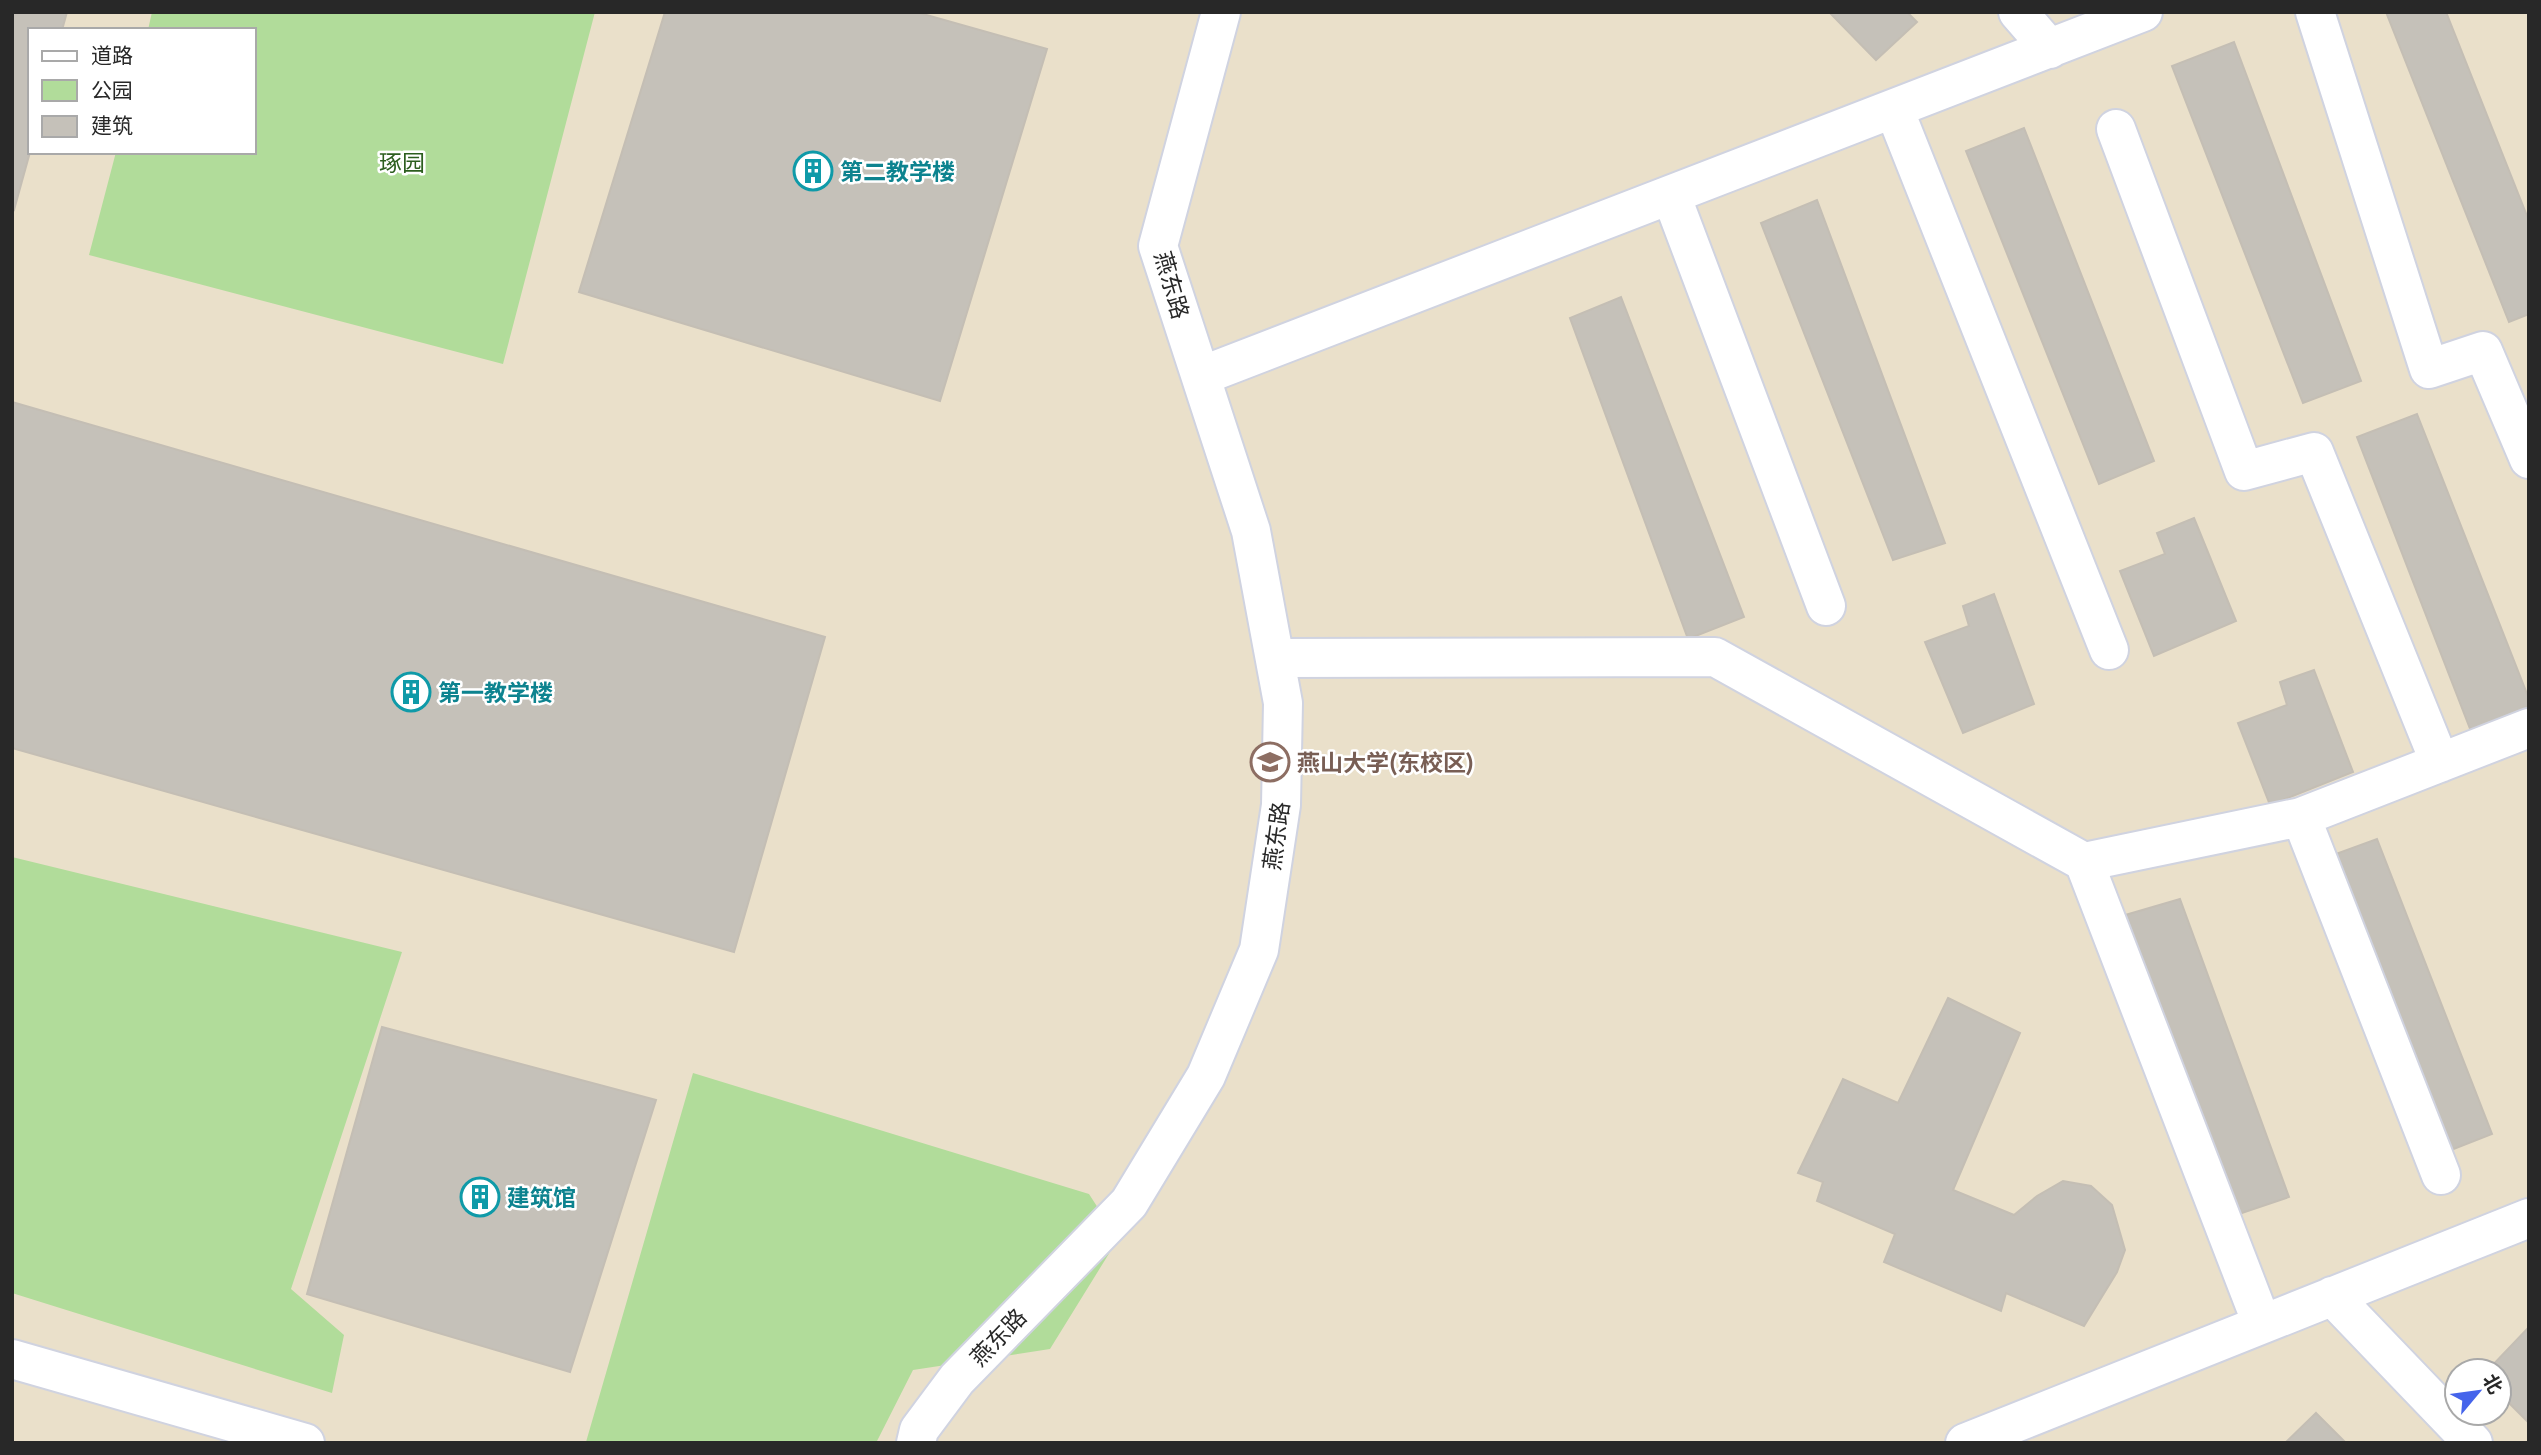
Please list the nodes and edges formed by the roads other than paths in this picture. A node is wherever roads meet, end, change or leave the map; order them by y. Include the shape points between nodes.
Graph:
1 (1221, 12) edge
2 (2018, 12) edge
3 (2143, 12) edge
4 (2315, 12) edge
5 (2050, 48) junction
6 (1894, 109) junction
7 (2116, 129) dead end
8 (1671, 195) junction
9 (1201, 376) junction
10 (2529, 459) edge
11 (1826, 606) dead end
12 (2109, 650) dead end
13 (1275, 658) junction
14 (2529, 728) edge
15 (2440, 763) junction
16 (2301, 817) junction
17 (2084, 862) junction
18 (2441, 1175) dead end
19 (2529, 1218) edge
20 (2332, 1296) junction
21 (2262, 1324) junction
22 (12, 1359) edge
23 (305, 1443) edge
24 (916, 1443) edge
25 (1965, 1443) edge
26 (2473, 1443) edge

1 - 9 street, 燕东路 via 1158,246
2 - 5 street
3 - 5 street
4 - 10 street via 2429,369 2483,351
5 - 6 street
6 - 8 street
6 - 12 street
7 - 15 street via 2244,471 2314,452
8 - 9 street
8 - 11 street
9 - 13 street, 燕东路 via 1251,531
13 - 17 street via 1716,657
13 - 24 street, 燕东路 via 1283,703 1281,805 1259,950 1206,1076 1129,1203 957,1379 919,1430
14 - 15 street
15 - 16 street
16 - 17 street
16 - 18 street
17 - 21 street
19 - 20 street
20 - 21 street
20 - 26 street
21 - 25 street
22 - 23 street

